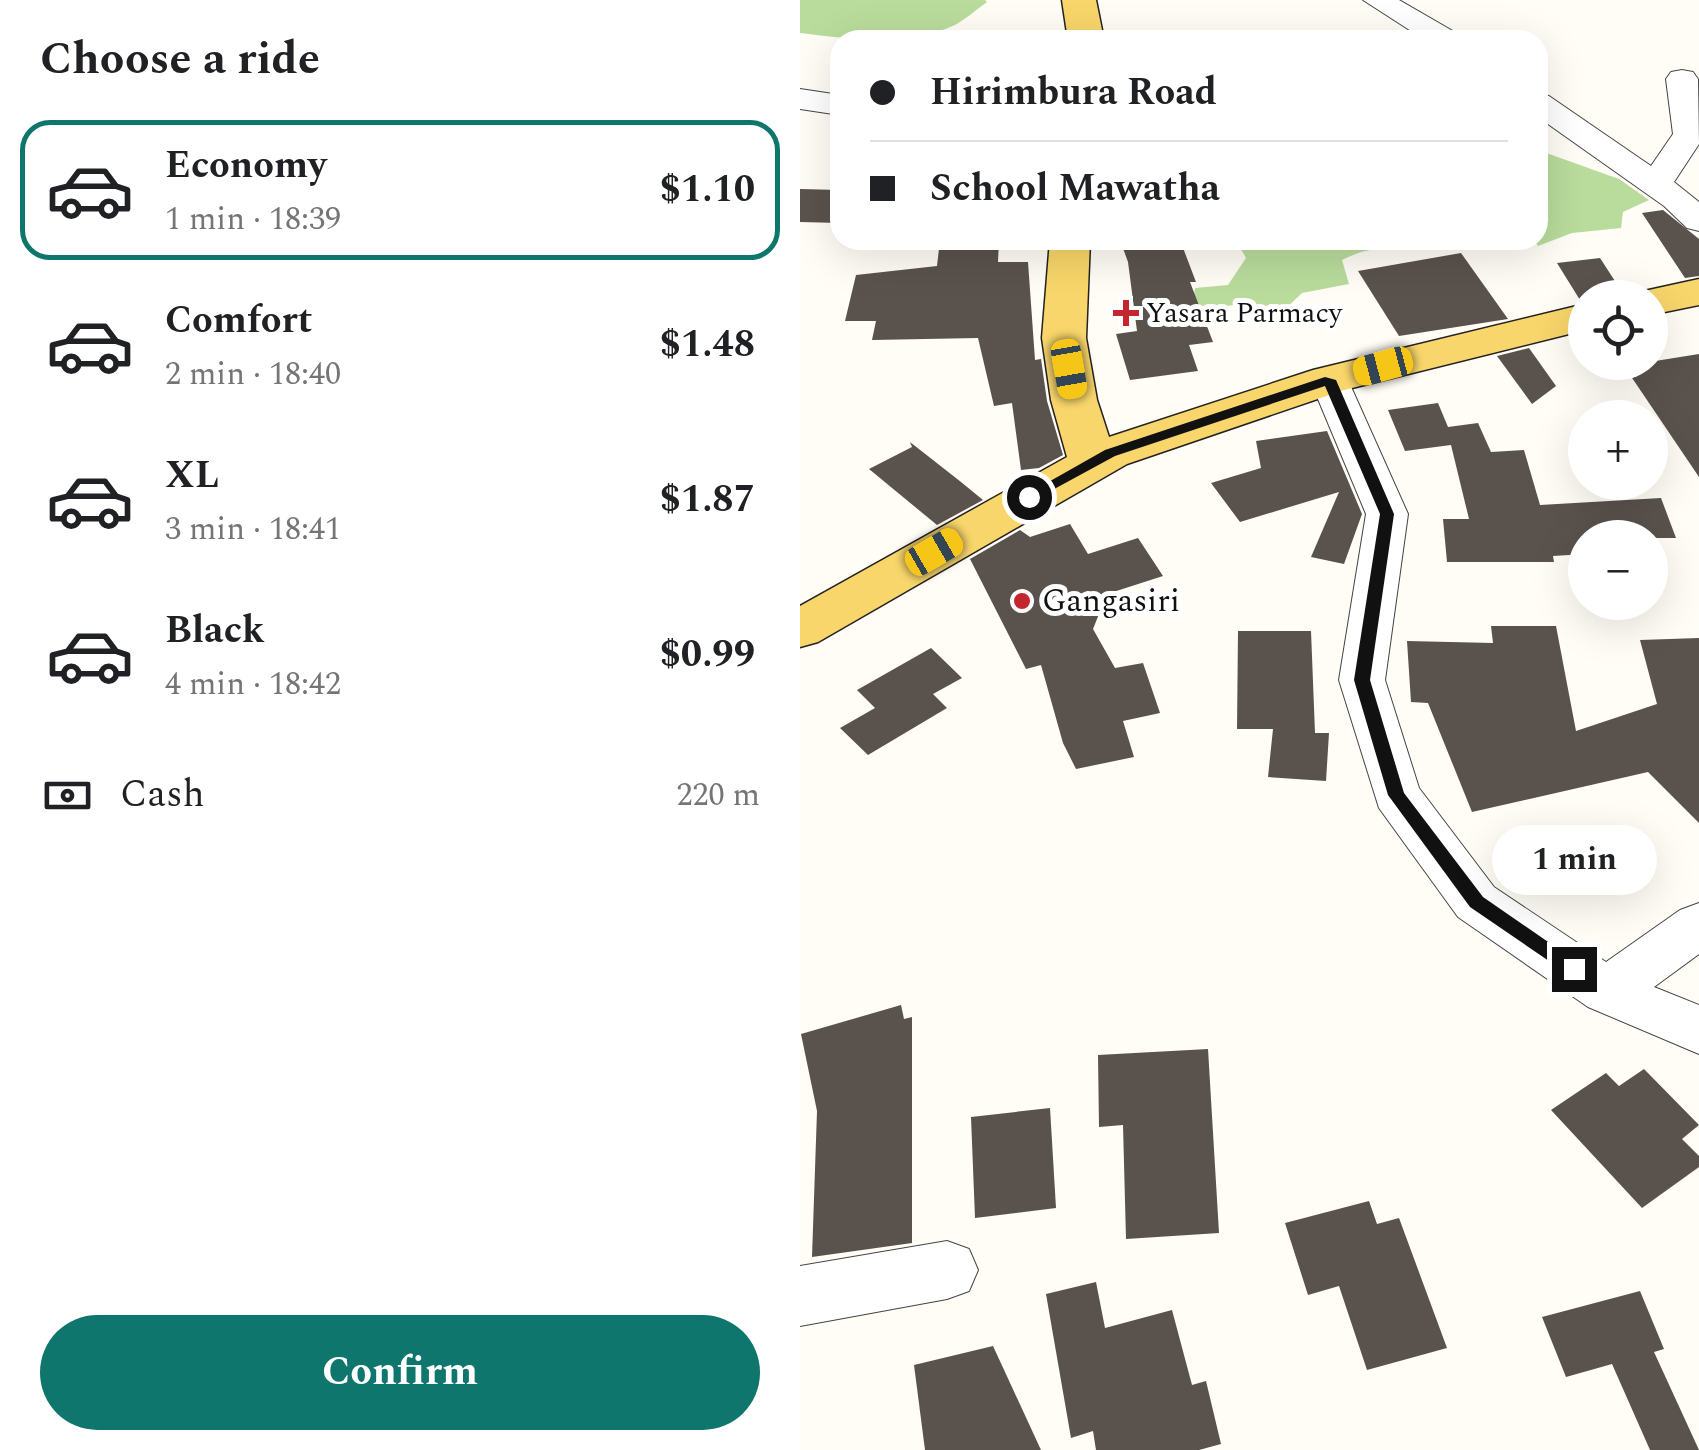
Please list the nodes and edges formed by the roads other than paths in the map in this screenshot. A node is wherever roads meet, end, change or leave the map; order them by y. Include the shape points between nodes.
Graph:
1 (1079, 0) edge
2 (1378, 0) edge
3 (1084, 30) edge
4 (1429, 30) edge
5 (1682, 79) dead end
6 (800, 99) edge
7 (830, 104) edge
8 (1548, 110) edge
9 (1655, 186) junction
10 (1699, 221) edge
11 (1069, 250) edge
12 (1699, 292) edge
13 (1668, 298) edge
14 (1568, 320) edge
15 (1330, 380) junction
16 (1092, 460) junction
17 (800, 628) edge
18 (1699, 925) edge
19 (1606, 992) junction
20 (1699, 1030) edge
21 (946, 1270) dead end
22 (800, 1296) edge

1 - 3 main road
2 - 4 street
5 - 9 street via 1689,134
6 - 7 street
8 - 9 street
9 - 10 street
11 - 16 main road via 1064,338
12 - 13 main road
14 - 15 main road
15 - 16 main road
15 - 19 street via 1387,514 1362,680 1396,795 1476,902
16 - 17 main road
18 - 19 street
19 - 20 street
21 - 22 street

